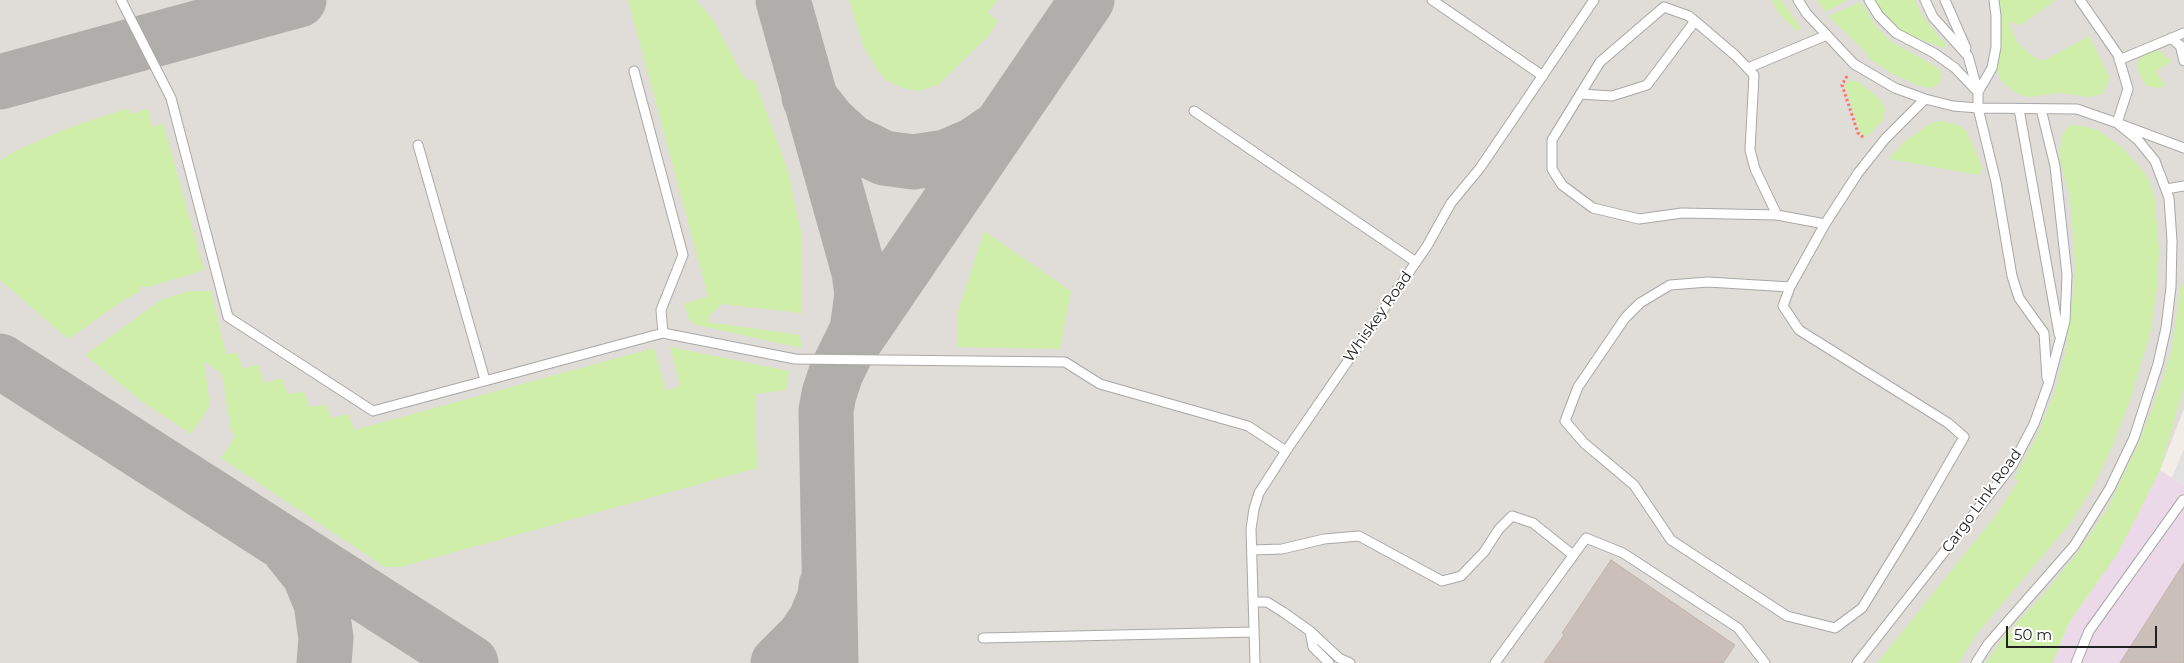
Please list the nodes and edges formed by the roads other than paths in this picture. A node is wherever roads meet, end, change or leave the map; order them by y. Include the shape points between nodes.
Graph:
1 (121, 0) edge
2 (1432, 0) edge
3 (1594, 0) edge
4 (1798, 0) edge
5 (1869, 0) edge
6 (1925, 0) edge
7 (1945, 0) edge
8 (2080, 0) edge
9 (1995, 1) edge
10 (1695, 21) junction
11 (2184, 33) edge
12 (1826, 35) junction
13 (2170, 38) junction
14 (2182, 47) edge
15 (1968, 56) junction
16 (2119, 60) junction
17 (2184, 61) edge
18 (1748, 68) junction
19 (634, 70) dead end
20 (1542, 76) junction
21 (1978, 92) junction
22 (1580, 94) junction
23 (1924, 99) junction
24 (1978, 108) junction
25 (2019, 109) junction
26 (2042, 109) junction
27 (1194, 111) dead end
28 (2117, 123) junction
29 (418, 145) dead end
30 (2184, 148) edge
31 (2184, 186) edge
32 (2166, 189) junction
33 (1777, 215) junction
34 (1825, 224) junction
35 (1416, 262) junction
36 (1790, 287) junction
37 (663, 332) junction
38 (2060, 339) junction
39 (485, 380) junction
40 (2048, 385) junction
41 (1286, 452) junction
42 (2184, 500) edge
43 (1252, 550) junction
44 (1573, 554) junction
45 (1254, 602) junction
46 (1310, 631) junction
47 (1254, 632) junction
48 (983, 638) dead end
49 (1255, 663) edge
50 (1329, 663) edge
51 (1350, 663) edge
52 (1495, 663) edge
53 (1765, 663) edge
54 (1857, 663) edge
55 (1976, 663) edge
56 (2076, 663) edge

1 - 39 lane via 171,98 228,317 373,411
2 - 20 lane
3 - 20 lane, Whiskey Road
4 - 12 lane
5 - 21 lane via 1896,33 1955,68
6 - 15 lane via 1934,17
7 - 15 lane via 1958,25
8 - 16 lane
9 - 21 lane via 1996,47 1992,68
10 - 18 lane
10 - 22 lane via 1646,84 1612,96
10 - 22 lane via 1664,7 1600,62
11 - 13 lane
12 - 18 lane
12 - 23 lane via 1854,64 1895,88
13 - 14 lane
13 - 16 lane
14 - 17 lane
15 - 21 lane
16 - 28 lane via 2128,89
18 - 33 lane via 1754,75 1750,150
19 - 37 lane via 683,255 661,310
20 - 35 lane, Whiskey Road via 1480,168 1451,203
21 - 24 lane
22 - 33 lane via 1552,140 1552,169 1562,185 1593,208 1639,219 1682,212
23 - 24 lane
23 - 34 lane via 1858,173
24 - 25 lane
24 - 40 lane via 1996,182 2012,276 2019,298 2044,333
25 - 26 lane
25 - 38 lane
26 - 28 lane via 2077,109
26 - 38 lane, Cargo Link Road via 2055,166 2066,276 2065,321
27 - 35 lane
28 - 30 lane
28 - 32 lane via 2138,140 2155,161
29 - 39 lane
31 - 32 lane
32 - 55 lane via 2172,241 2172,287 2158,364 2134,438 2110,488 2074,546 1988,644
33 - 34 lane
34 - 36 lane
35 - 41 lane, Whiskey Road
36 - 36 lane via 1782,306 1799,330 1948,423 1964,437 1862,608 1835,628 1786,616 1672,540 1634,485 1584,443 1565,421 1578,387 1625,318 1640,303 1670,285 1708,282
37 - 39 lane
37 - 41 lane via 795,359 1065,362 1100,384 1248,426
38 - 40 lane, Cargo Link Road
40 - 54 lane, Cargo Link Road via 2034,424 2013,464
41 - 43 lane, Whiskey Road via 1260,493 1254,509
42 - 56 lane via 2090,631
43 - 44 lane via 1282,549 1324,539 1359,536 1442,581 1461,576 1512,516 1533,523
43 - 45 lane, Whiskey Road
44 - 52 lane
44 - 53 lane via 1586,538 1624,553 1738,628
45 - 46 lane via 1267,602
45 - 47 lane, Whiskey Road
46 - 50 lane via 1313,647
46 - 51 lane via 1339,658
47 - 48 lane
47 - 49 lane, Whiskey Road

